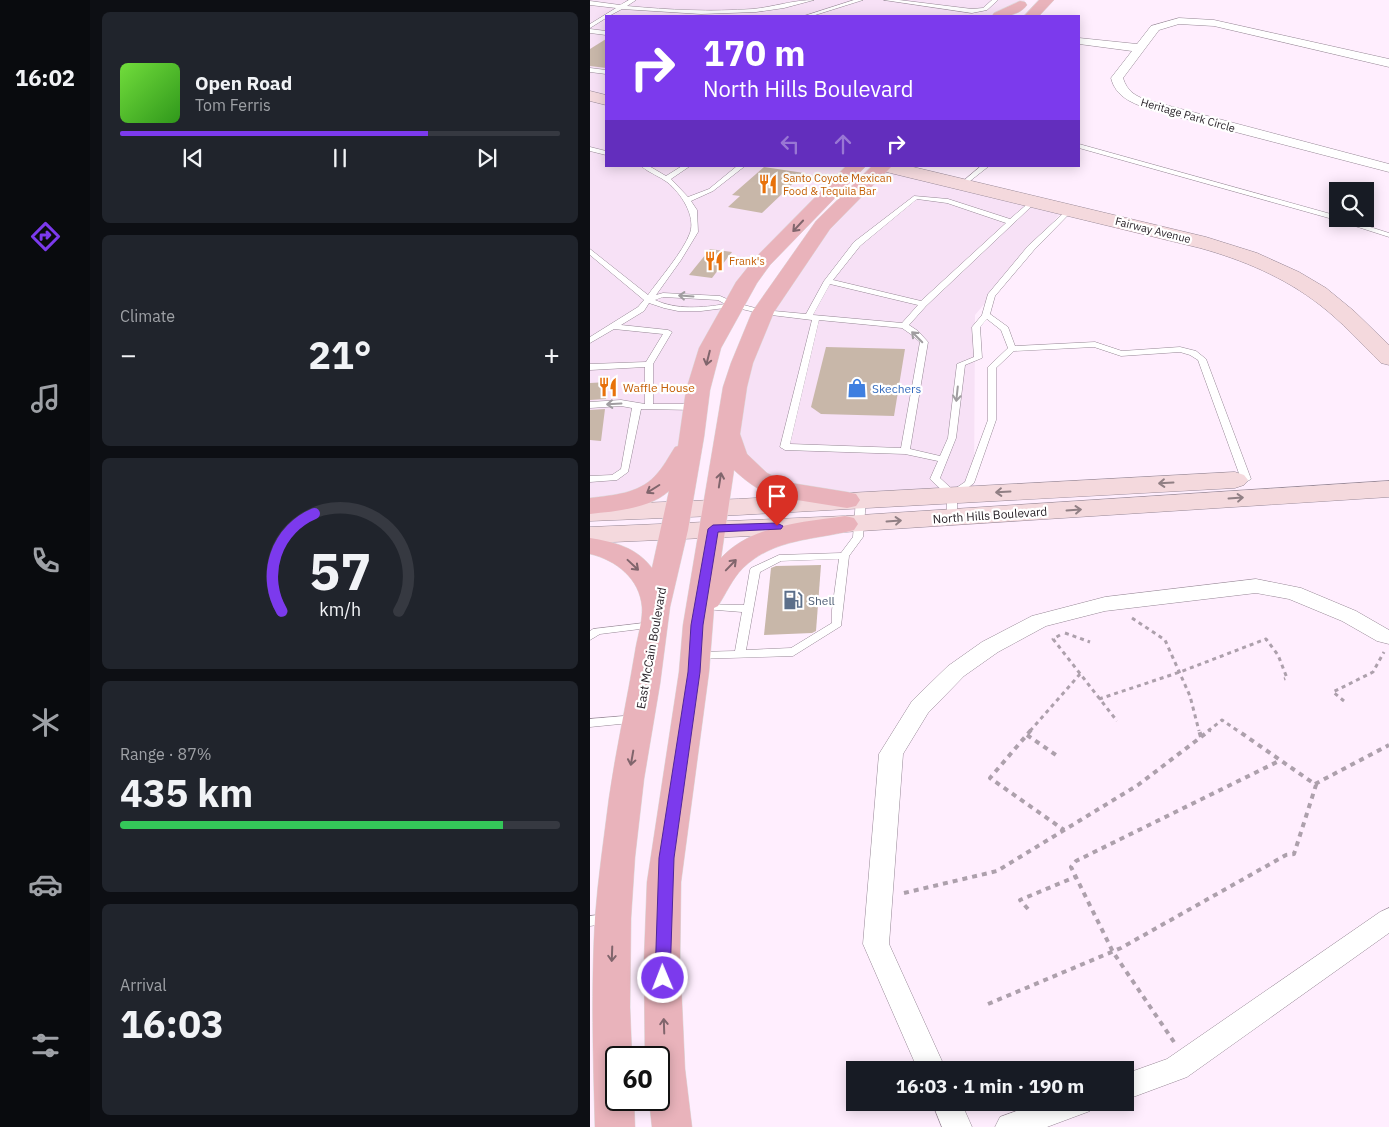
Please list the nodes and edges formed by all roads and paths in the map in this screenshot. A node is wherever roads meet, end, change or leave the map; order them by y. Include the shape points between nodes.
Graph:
1 (633, 0) edge
2 (811, 0) edge
3 (860, 0) edge
4 (887, 0) edge
5 (995, 0) edge
6 (1047, 0) edge
7 (898, 1) edge
8 (803, 2) junction
9 (590, 3) edge
10 (1023, 3) edge
11 (621, 7) junction
12 (822, 11) junction
13 (608, 15) edge
14 (810, 15) edge
15 (830, 15) edge
16 (1001, 15) edge
17 (1010, 15) edge
18 (1032, 15) edge
19 (605, 17) edge
20 (590, 26) edge
21 (590, 30) edge
22 (605, 33) edge
23 (1080, 41) edge
24 (1080, 47) edge
25 (1137, 51) junction
26 (1389, 63) edge
27 (590, 70) edge
28 (605, 72) edge
29 (1080, 146) edge
30 (590, 149) edge
31 (605, 153) edge
32 (646, 167) edge
33 (685, 167) edge
34 (741, 167) edge
35 (856, 167) edge
36 (883, 167) edge
37 (888, 167) edge
38 (985, 167) edge
39 (1389, 168) edge
40 (666, 179) junction
41 (963, 184) junction
42 (687, 200) junction
43 (1034, 201) junction
44 (1070, 210) junction
45 (1329, 216) edge
46 (1010, 222) junction
47 (1364, 227) edge
48 (1389, 235) edge
49 (590, 251) edge
50 (828, 281) junction
51 (648, 299) junction
52 (923, 304) junction
53 (733, 305) junction
54 (763, 312) junction
55 (986, 315) junction
56 (812, 317) junction
57 (904, 326) junction
58 (613, 327) junction
59 (590, 341) edge
60 (1012, 349) junction
61 (1389, 358) edge
62 (649, 364) junction
63 (590, 367) edge
64 (590, 405) edge
65 (637, 406) junction
66 (649, 406) junction
67 (696, 407) junction
68 (728, 432) junction
69 (692, 437) junction
70 (905, 451) junction
71 (943, 460) junction
72 (1389, 471) edge
73 (1246, 479) junction
74 (590, 480) edge
75 (1389, 490) edge
76 (957, 498) junction
77 (590, 506) edge
78 (853, 512) junction
79 (590, 513) edge
80 (715, 518) junction
81 (676, 520) junction
82 (590, 535) edge
83 (590, 546) edge
84 (844, 556) junction
85 (1105, 604) junction
86 (748, 609) junction
87 (655, 616) junction
88 (700, 623) junction
89 (592, 631) edge
90 (1090, 642) dead end
91 (1387, 643) edge
92 (740, 654) junction
93 (1180, 672) junction
94 (1080, 674) junction
95 (1284, 680) dead end
96 (1099, 699) junction
97 (1344, 701) dead end
98 (639, 719) junction
99 (1117, 721) dead end
100 (590, 723) edge
101 (1027, 735) junction
102 (1201, 737) junction
103 (1389, 745) edge
104 (1056, 755) dead end
105 (1280, 761) junction
106 (1315, 784) junction
107 (1064, 830) junction
108 (1075, 877) junction
109 (880, 896) junction
110 (1028, 909) dead end
111 (1389, 919) edge
112 (602, 920) edge
113 (1113, 952) junction
114 (988, 1004) dead end
115 (1188, 1060) junction
116 (928, 1061) edge
117 (1134, 1084) edge
118 (950, 1111) edge
119 (1055, 1111) edge
120 (615, 1127) edge
121 (672, 1127) edge
122 (957, 1127) edge
123 (1010, 1127) edge

1 - 11 lane
2 - 8 lane
3 - 12 lane
4 - 7 lane
5 - 7 lane via 986,8 972,11
6 - 18 main road
8 - 11 lane via 752,11 708,14
8 - 12 lane
9 - 11 lane
10 - 16 main road
10 - 17 main road
11 - 13 lane
12 - 14 lane
12 - 15 lane
19 - 20 lane
21 - 22 lane
23 - 25 street
24 - 25 street
25 - 26 street, Heritage Park Circle via 1156,28 1179,21 1198,21
25 - 39 street, Heritage Park Circle via 1117,78 1122,91 1133,99
27 - 28 lane
29 - 45 lane
30 - 31 lane
32 - 40 lane
33 - 40 lane
34 - 42 lane via 711,190
35 -> 53 main road, East McCain Boulevard via 763,261
36 - 54 main road via 823,225
37 - 41 street, Fairway Avenue
38 - 41 lane
40 - 42 lane
41 - 43 street, Fairway Avenue
42 - 51 lane via 693,210 694,232
43 - 44 street, Fairway Avenue
43 - 46 lane
44 - 55 lane via 1031,248 991,296
44 - 61 street, Fairway Avenue via 1216,246 1274,266 1320,293
46 - 50 lane via 948,201 916,197 857,244
46 - 52 lane
47 - 48 lane
49 - 51 lane
50 - 52 lane
50 - 56 lane
51 - 53 lane via 663,294 720,298
51 - 58 lane via 641,309
52 - 57 lane
53 - 54 lane
53 -> 67 main road, East McCain Boulevard via 710,348
54 - 56 lane
54 - 68 main road via 735,387
55 - 60 lane via 1005,330
55 -> 71 lane via 976,327 978,358 961,364 952,438
56 - 57 lane
56 - 70 lane via 785,448
70 -> 57 lane via 924,342
58 - 59 lane
58 - 62 lane via 668,332
60 - 73 lane via 1096,344 1121,354 1180,349 1193,353 1202,359
60 - 76 lane via 992,367 992,420
62 - 63 lane
62 - 66 lane
65 -> 64 lane via 620,403
65 - 66 lane
65 - 74 lane via 626,470 614,478
66 - 67 lane
67 - 69 main road, East McCain Boulevard
68 - 78 main road via 735,457 758,478 778,489
80 -> 68 main road
69 -> 77 main road via 664,483 642,496
69 - 81 main road, East McCain Boulevard
70 - 71 lane
71 - 76 lane via 935,479
72 - 73 street, North Hills Boulevard
73 -> 76 street, North Hills Boulevard
76 -> 75 street, North Hills Boulevard
76 - 78 street, North Hills Boulevard
78 - 80 street, North Hills Boulevard
78 - 84 lane via 858,537
88 -> 78 main road via 715,585 729,565 753,546
79 - 81 street, North Hills Boulevard
80 - 81 street, North Hills Boulevard
80 - 88 main road
81 - 82 street, North Hills Boulevard
81 - 87 main road, East McCain Boulevard
83 -> 87 main road via 622,555 637,566 649,585
84 - 86 lane via 779,558 755,570
84 - 92 lane via 837,624 793,652
85 - 91 street via 1256,586 1294,593 1349,616
85 - 93 path via 1111,616 1128,615 1165,640
85 - 109 street via 1039,621 990,647 956,671 920,707 891,754
86 - 88 lane
86 - 92 lane
87 - 89 lane
87 - 98 main road, East McCain Boulevard
88 - 92 lane
121 -> 88 main road via 665,1059 664,882
90 - 94 path via 1066,633 1053,639
91 - 97 path via 1373,672 1333,692
93 - 95 path via 1266,639 1278,655 1287,678
93 - 96 path
93 - 102 path
94 - 96 path
94 - 101 path
96 - 99 path
98 - 100 lane
98 -> 112 main road, East McCain Boulevard via 620,847
101 - 104 path
101 - 107 path via 990,778
102 - 105 path via 1222,720
102 - 107 path via 1138,785
103 - 106 path
105 - 106 path
105 - 108 path via 1073,863 1071,868
106 - 113 path via 1294,854
107 - 109 path via 998,871
108 - 110 path via 1020,900
108 - 113 path
109 - 116 street via 876,944
111 - 115 street
112 -> 120 main road, East McCain Boulevard via 611,1007
113 - 114 path
113 - 115 path
115 - 117 street via 1177,1068
118 - 122 street
119 - 123 street

